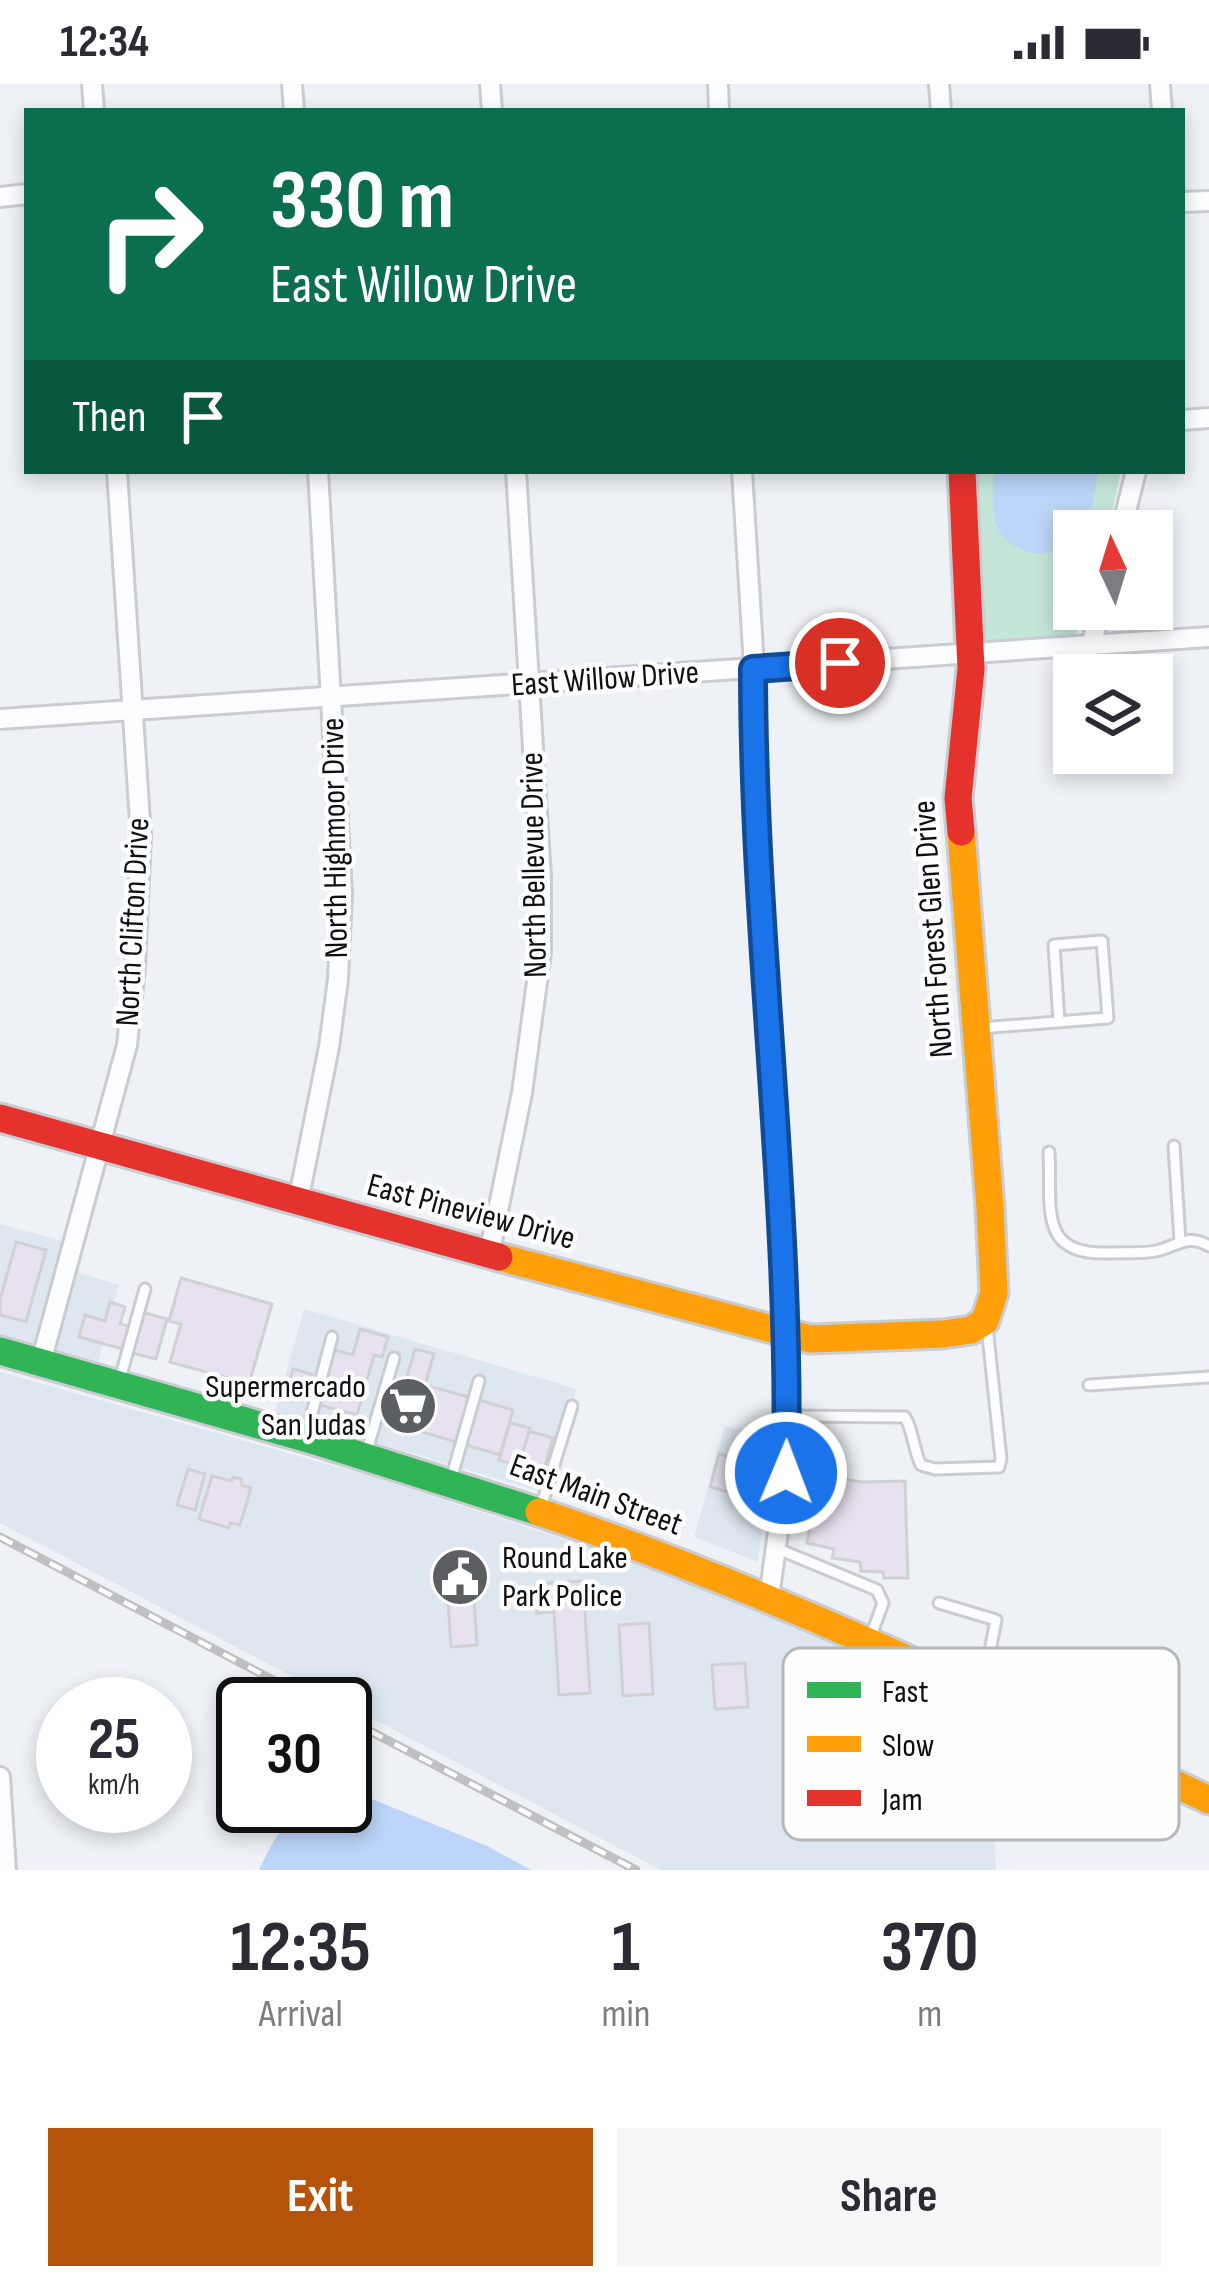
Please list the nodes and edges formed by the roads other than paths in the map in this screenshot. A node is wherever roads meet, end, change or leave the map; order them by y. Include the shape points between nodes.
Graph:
1 (118, 474) edge
2 (318, 474) edge
3 (516, 474) edge
4 (742, 474) edge
5 (962, 474) edge
6 (1135, 474) edge
7 (1126, 510) edge
8 (1095, 630) edge
9 (1209, 637) edge
10 (1091, 645) junction
11 (971, 654) junction
12 (753, 669) junction
13 (530, 685) junction
14 (331, 698) junction
15 (133, 712) junction
16 (0, 718) edge
17 (1059, 1022) junction
18 (976, 1028) junction
19 (0, 1118) edge
20 (100, 1145) junction
21 (1174, 1146) dead end
22 (1049, 1152) dead end
23 (298, 1202) junction
24 (1180, 1240) junction
25 (1209, 1246) edge
26 (489, 1255) junction
27 (145, 1289) dead end
28 (985, 1322) junction
29 (785, 1333) junction
30 (332, 1337) dead end
31 (0, 1351) edge
32 (394, 1358) dead end
33 (41, 1362) junction
34 (1209, 1377) edge
35 (479, 1382) dead end
36 (119, 1384) junction
37 (1088, 1384) dead end
38 (572, 1406) dead end
39 (788, 1416) junction
40 (305, 1437) junction
41 (366, 1454) junction
42 (450, 1481) junction
43 (539, 1512) junction
44 (776, 1548) junction
45 (769, 1598) junction
46 (939, 1603) dead end
47 (869, 1641) junction
48 (884, 1648) edge
49 (990, 1648) edge
50 (0, 1777) edge
51 (1179, 1786) edge
52 (1209, 1800) edge
53 (7, 1870) edge

1 - 15 street, North Clifton Drive
2 - 14 street, North Highmoor Drive
3 - 13 street, North Bellevue Drive
4 - 12 street
5 - 11 street, North Forest Glen Drive
6 - 7 street
8 - 10 street
9 - 10 street, East Willow Drive
10 - 11 street, East Willow Drive
11 - 12 street, East Willow Drive
11 - 18 street, North Forest Glen Drive via 958,798
12 - 13 street, East Willow Drive
12 - 29 street via 753,805
13 - 14 street, East Willow Drive
13 - 26 street, North Bellevue Drive via 541,952
14 - 15 street, East Willow Drive
14 - 23 street, North Highmoor Drive via 342,893 338,979
15 - 16 street, East Willow Drive
15 - 20 street, North Clifton Drive via 141,837 135,967 127,1045
17 - 17 lane via 1108,1018 1102,941 1054,945
17 - 18 lane
18 - 28 street, North Forest Glen Drive via 994,1293
19 - 20 street, East Pineview Drive
20 - 23 street, East Pineview Drive
20 - 33 street, North Clifton Drive
21 - 24 lane
22 - 24 lane via 1053,1227 1063,1244 1081,1254 1158,1251
23 - 26 street, East Pineview Drive
24 - 25 lane
26 - 29 street, East Pineview Drive
27 - 36 lane
28 - 29 street, East Pineview Drive via 928,1334 810,1340
28 - 39 lane via 998,1467 921,1465 905,1417
29 - 39 street
30 - 40 lane
31 - 33 street, East Main Street
32 - 41 lane
33 - 36 street, East Main Street
34 - 37 lane
35 - 42 lane
36 - 40 street, East Main Street
38 - 43 lane
39 - 44 street
40 - 41 street, East Main Street
41 - 42 street, East Main Street
42 - 43 street, East Main Street
43 - 45 street, East Main Street
44 - 45 street
44 - 47 lane via 877,1590 883,1603
45 - 47 street, East Main Street
46 - 49 lane via 995,1620
47 - 48 street, East Main Street
50 - 53 street
51 - 52 street, East Main Street

